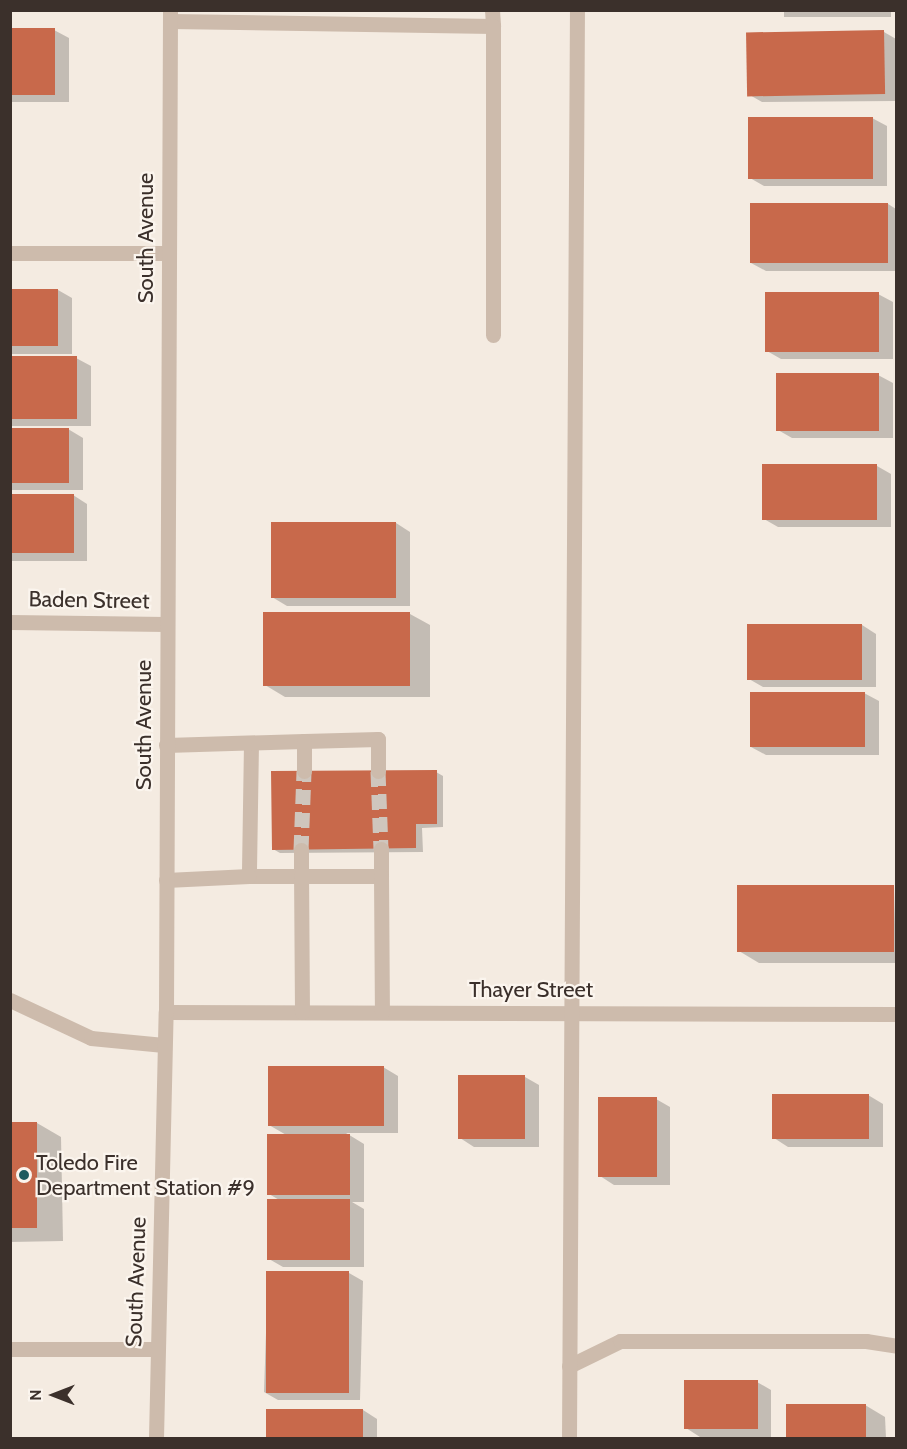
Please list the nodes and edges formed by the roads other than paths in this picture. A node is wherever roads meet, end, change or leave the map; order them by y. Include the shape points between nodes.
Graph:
1 (577, 10) edge
2 (170, 16) edge
3 (492, 18) edge
4 (10, 253) edge
5 (168, 253) junction
6 (493, 335) dead end
7 (10, 622) edge
8 (166, 624) junction
9 (304, 741) junction
10 (251, 743) junction
11 (166, 745) junction
12 (304, 771) tunnel mouth
13 (378, 771) tunnel mouth
14 (381, 849) tunnel mouth
15 (301, 850) tunnel mouth
16 (249, 876) junction
17 (300, 876) junction
18 (381, 876) junction
19 (166, 880) junction
20 (10, 1000) edge
21 (166, 1012) junction
22 (302, 1012) junction
23 (382, 1012) junction
24 (573, 1013) junction
25 (897, 1014) edge
26 (165, 1046) junction
27 (897, 1346) edge
28 (10, 1349) edge
29 (157, 1349) junction
30 (569, 1366) junction
31 (156, 1438) edge
32 (569, 1438) edge

1 - 24 street
2 - 3 street
2 - 5 street, South Avenue
3 - 6 street
4 - 5 street
5 - 8 street, South Avenue
7 - 8 street, Baden Street
8 - 11 street, South Avenue
9 - 10 street
9 - 12 street
9 - 13 street via 378,739
10 - 11 street
10 - 16 street
11 - 19 street, South Avenue
14 - 18 street
15 - 17 street
16 - 17 street
16 - 19 street
17 - 18 street
17 - 22 street
18 - 23 street
19 - 21 street, South Avenue
20 - 26 street via 91,1038
21 - 22 street, Thayer Street
21 - 26 street, South Avenue
22 - 23 street, Thayer Street
23 - 24 street, Thayer Street
24 - 25 street, Thayer Street
24 - 30 street
26 - 29 street, South Avenue
27 - 30 street via 866,1341 620,1341
28 - 29 street
29 - 31 street, South Avenue
30 - 32 street

